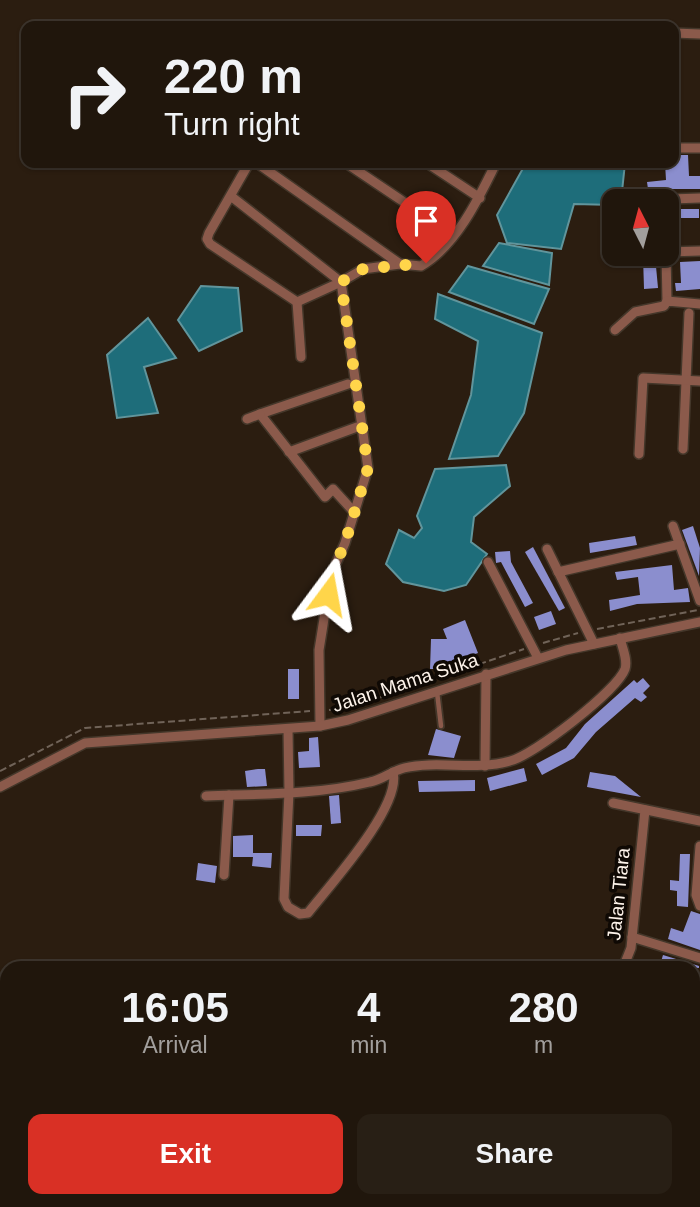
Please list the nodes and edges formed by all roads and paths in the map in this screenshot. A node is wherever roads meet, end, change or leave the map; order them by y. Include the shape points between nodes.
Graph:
1 (679, 33) edge
2 (700, 34) edge
3 (679, 148) edge
4 (700, 148) edge
5 (246, 168) edge
6 (264, 168) edge
7 (354, 168) edge
8 (435, 168) edge
9 (494, 168) edge
10 (232, 197) junction
11 (480, 198) junction
12 (700, 198) edge
13 (679, 199) edge
14 (453, 234) junction
15 (700, 251) edge
16 (679, 252) edge
17 (400, 264) junction
18 (666, 266) edge
19 (341, 282) junction
20 (667, 301) junction
21 (297, 302) junction
22 (700, 304) edge
23 (689, 313) dead end
24 (615, 330) dead end
25 (301, 357) dead end
26 (686, 380) junction
27 (700, 381) edge
28 (348, 384) dead end
29 (260, 414) junction
30 (247, 419) dead end
31 (357, 427) dead end
32 (683, 449) dead end
33 (289, 452) junction
34 (639, 454) dead end
35 (355, 513) junction
36 (673, 526) dead end
37 (680, 544) junction
38 (547, 549) dead end
39 (488, 562) dead end
40 (558, 572) junction
41 (700, 601) edge
42 (700, 610) edge
43 (700, 622) edge
44 (587, 631) junction
45 (620, 638) junction
46 (594, 644) junction
47 (533, 646) junction
48 (538, 658) junction
49 (486, 674) junction
50 (437, 691) junction
51 (318, 710) junction
52 (320, 726) junction
53 (442, 726) dead end
54 (288, 729) junction
55 (485, 766) junction
56 (0, 771) edge
57 (393, 772) junction
58 (0, 787) edge
59 (289, 792) junction
60 (229, 795) junction
61 (205, 796) dead end
62 (613, 803) dead end
63 (645, 810) junction
64 (700, 821) edge
65 (700, 846) edge
66 (224, 875) dead end
67 (699, 878) edge
68 (700, 906) edge
69 (632, 937) junction
70 (700, 958) edge
71 (625, 961) edge

1 - 2 street
3 - 4 street
5 - 10 street
6 - 17 street
7 - 14 street
8 - 11 street
9 - 11 street
10 - 19 street
10 - 21 street via 207,239
11 - 14 street
12 - 13 street
14 - 17 street via 426,263
15 - 16 street
17 - 19 street via 363,269
18 - 20 street
19 - 21 street
19 - 35 street via 368,456
20 - 22 street
20 - 24 street via 658,308 635,312
21 - 25 street
23 - 26 street
26 - 27 street
26 - 32 street
26 - 34 street via 643,378
28 - 29 street
29 - 30 street
29 - 33 street
31 - 33 street
33 - 35 street via 325,497 333,489
35 - 51 street via 331,575 319,650
36 - 37 street
37 - 40 street
37 - 41 street
38 - 40 street
39 - 47 street
40 - 44 street
42 - 44 path
43 - 45 street, Jalan Mama Suka
44 - 46 street
44 - 47 path
45 - 46 street, Jalan Mama Suka
45 - 55 street via 625,669 560,734 533,752
46 - 48 street, Jalan Mama Suka
47 - 48 street
47 - 51 path via 349,708
48 - 49 street, Jalan Mama Suka
49 - 50 street, Jalan Mama Suka
49 - 55 street
50 - 52 street, Jalan Mama Suka
50 - 53 lane
51 - 52 street
51 - 56 path via 85,728
52 - 54 street, Jalan Mama Suka
54 - 58 street, Jalan Mama Suka via 85,743
54 - 59 street
55 - 57 street via 415,766
57 - 59 street via 370,782
57 - 59 street via 394,790 359,849 304,915 288,907 284,899
59 - 60 street
60 - 61 street
60 - 66 street
62 - 63 street
63 - 64 street
63 - 69 street, Jalan Tiara
65 - 67 street
67 - 68 street via 696,895
69 - 70 street
69 - 71 street, Jalan Tiara

